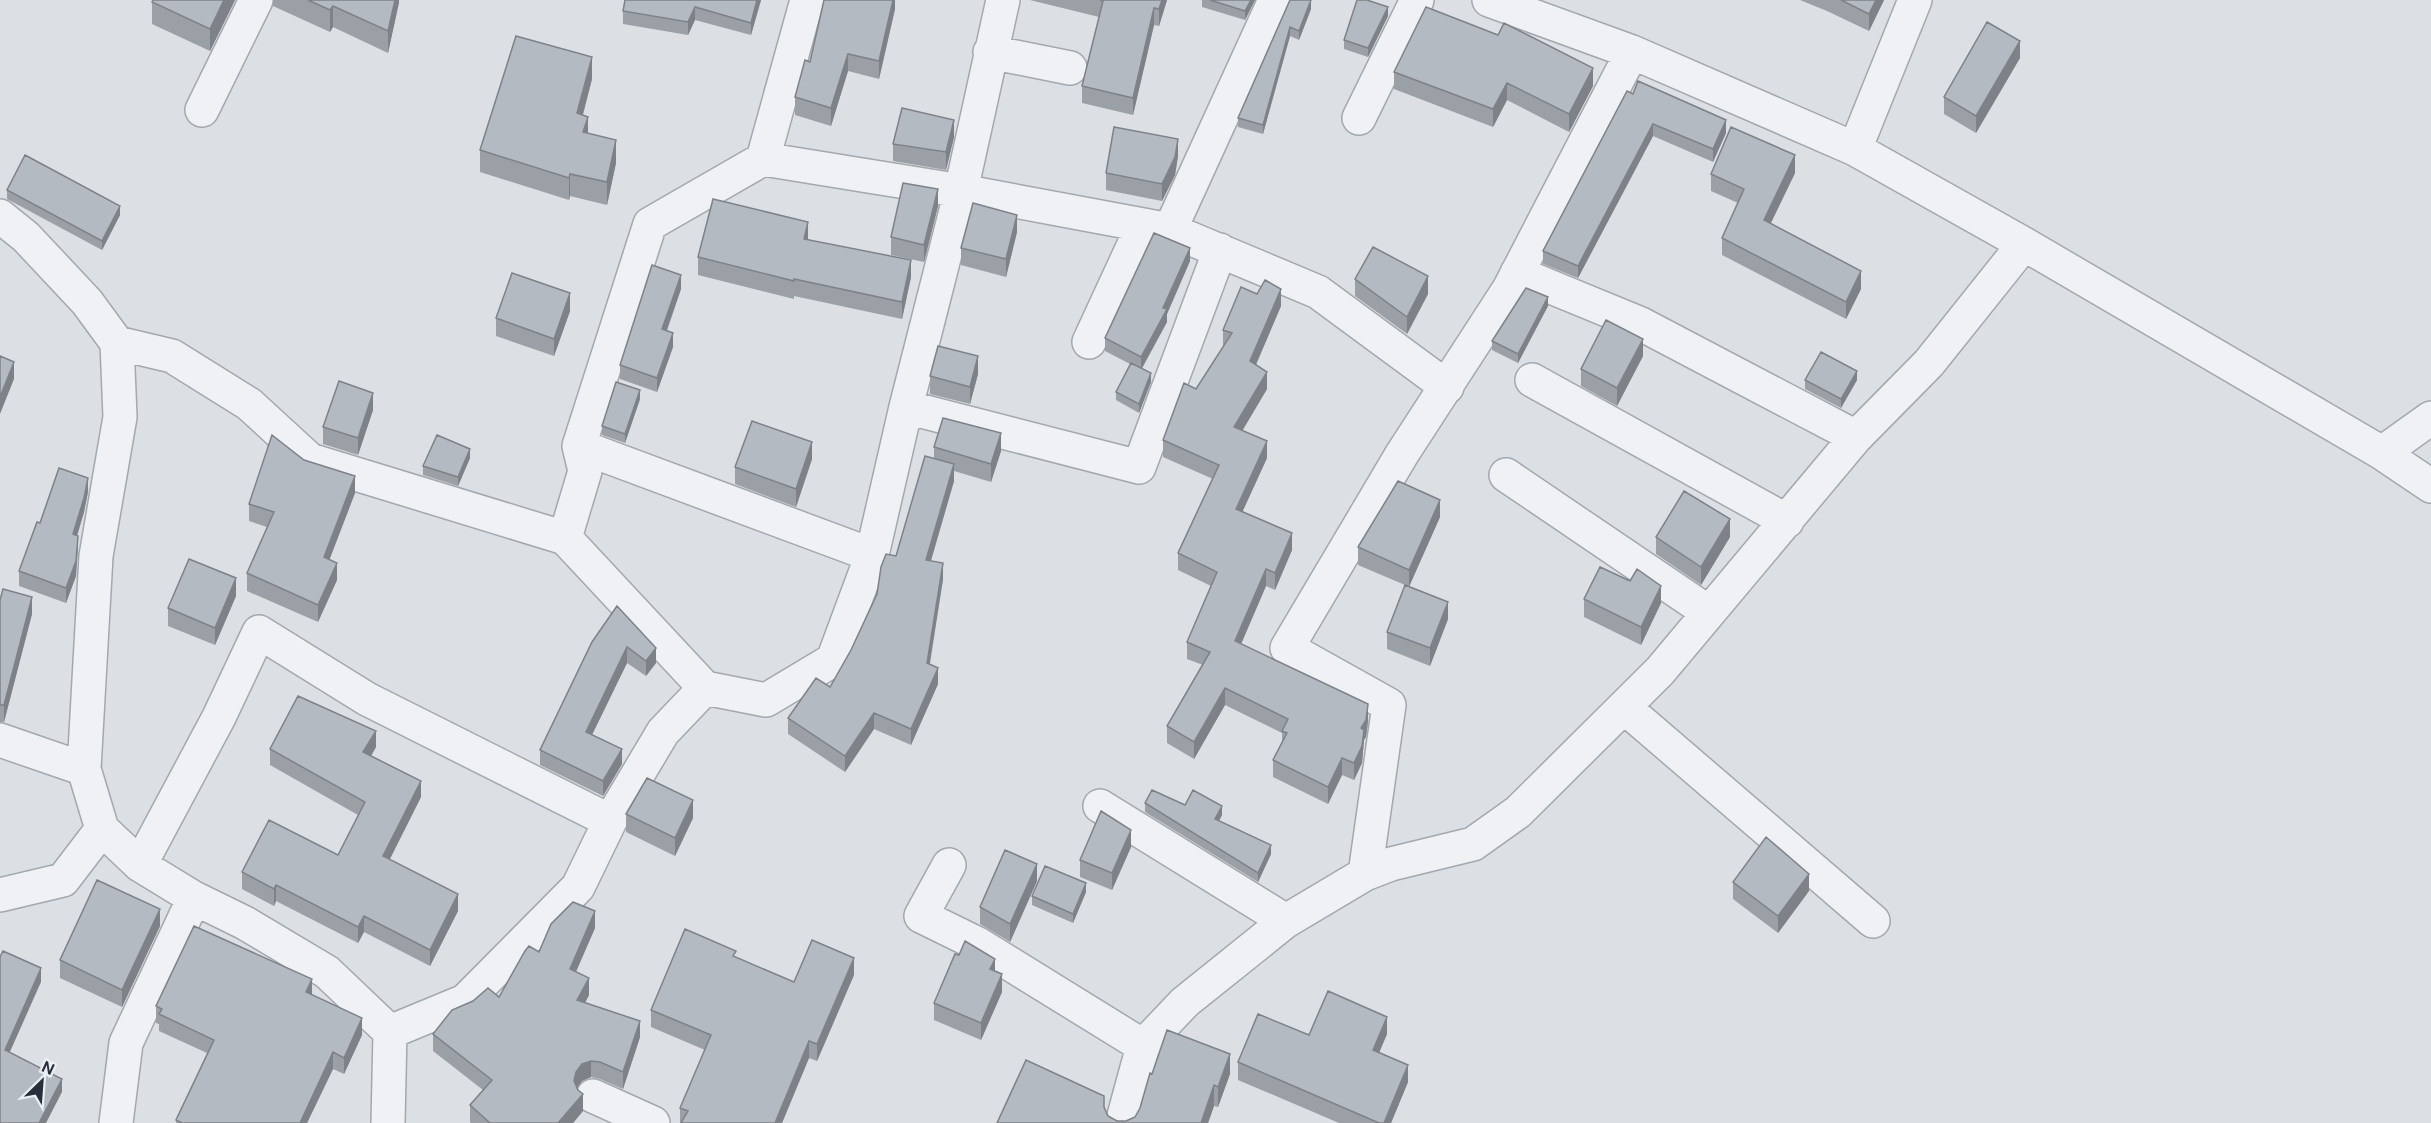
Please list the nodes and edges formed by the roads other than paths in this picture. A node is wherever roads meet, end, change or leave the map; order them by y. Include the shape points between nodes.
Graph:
1 (255, 0) edge
2 (807, 0) edge
3 (1003, 0) edge
4 (1275, 0) edge
5 (1417, 0) edge
6 (1489, 0) edge
7 (1915, 0) edge
8 (990, 52) junction
9 (1632, 52) junction
10 (1070, 69) dead end
11 (202, 110) dead end
12 (1359, 118) dead end
13 (1855, 149) junction
14 (763, 159) junction
15 (961, 191) junction
16 (0, 216) edge
17 (1156, 227) junction
18 (2024, 244) junction
19 (1220, 250) junction
20 (1517, 273) junction
21 (1089, 342) dead end
22 (117, 343) junction
23 (1532, 380) dead end
24 (1447, 387) junction
25 (906, 407) junction
26 (2431, 418) edge
27 (1856, 437) junction
28 (579, 446) junction
29 (2382, 453) junction
30 (1506, 475) dead end
31 (2431, 486) edge
32 (1787, 521) junction
33 (565, 538) junction
34 (872, 555) junction
35 (1707, 612) junction
36 (705, 688) junction
37 (1624, 707) junction
38 (0, 740) edge
39 (84, 769) junction
40 (1100, 806) dead end
41 (610, 821) junction
42 (102, 829) junction
43 (141, 865) junction
44 (949, 865) dead end
45 (1365, 874) junction
46 (0, 895) edge
47 (194, 898) junction
48 (1286, 921) junction
49 (1873, 921) dead end
50 (390, 1032) junction
51 (1143, 1046) junction
52 (593, 1096) dead end
53 (116, 1123) edge
54 (388, 1123) edge
55 (653, 1123) edge
56 (1122, 1123) edge

1 - 11 street
2 - 14 street
3 - 8 street
4 - 17 street
5 - 12 street
6 - 9 street
7 - 13 street
8 - 10 street
8 - 15 street
9 - 13 street
9 - 20 street
13 - 18 street
14 - 15 street
14 - 28 street via 650,224
15 - 17 street
15 - 25 street
16 - 22 street via 26,237 87,302
17 - 19 street
17 - 21 street
18 - 27 street via 1929,363
18 - 29 street
19 - 24 street via 1318,292
19 - 25 street via 1139,466
20 - 24 street
20 - 27 street via 1641,324
22 - 33 street via 172,356 249,404 310,460
22 - 39 street via 120,417 96,556
23 - 32 street
24 - 45 street via 1402,454 1287,648 1389,705
25 - 34 street
26 - 29 street
27 - 32 street
28 - 33 street via 585,471
28 - 34 street
29 - 31 street
30 - 35 street
32 - 35 street
33 - 36 street
34 - 36 street via 833,660 766,700
35 - 37 street via 1660,671
36 - 41 street via 663,732
37 - 45 street via 1518,812 1473,844
37 - 49 street
38 - 39 street
39 - 42 street
40 - 48 street
41 - 43 street via 367,699 259,632
41 - 50 street via 578,887 465,1001
42 - 43 street
42 - 46 street via 63,880
43 - 47 street
44 - 51 street via 921,916 978,944
45 - 48 street
47 - 50 street via 327,972
47 - 53 street via 126,1042
48 - 51 street via 1185,1002
50 - 54 street
51 - 56 street
52 - 55 street

